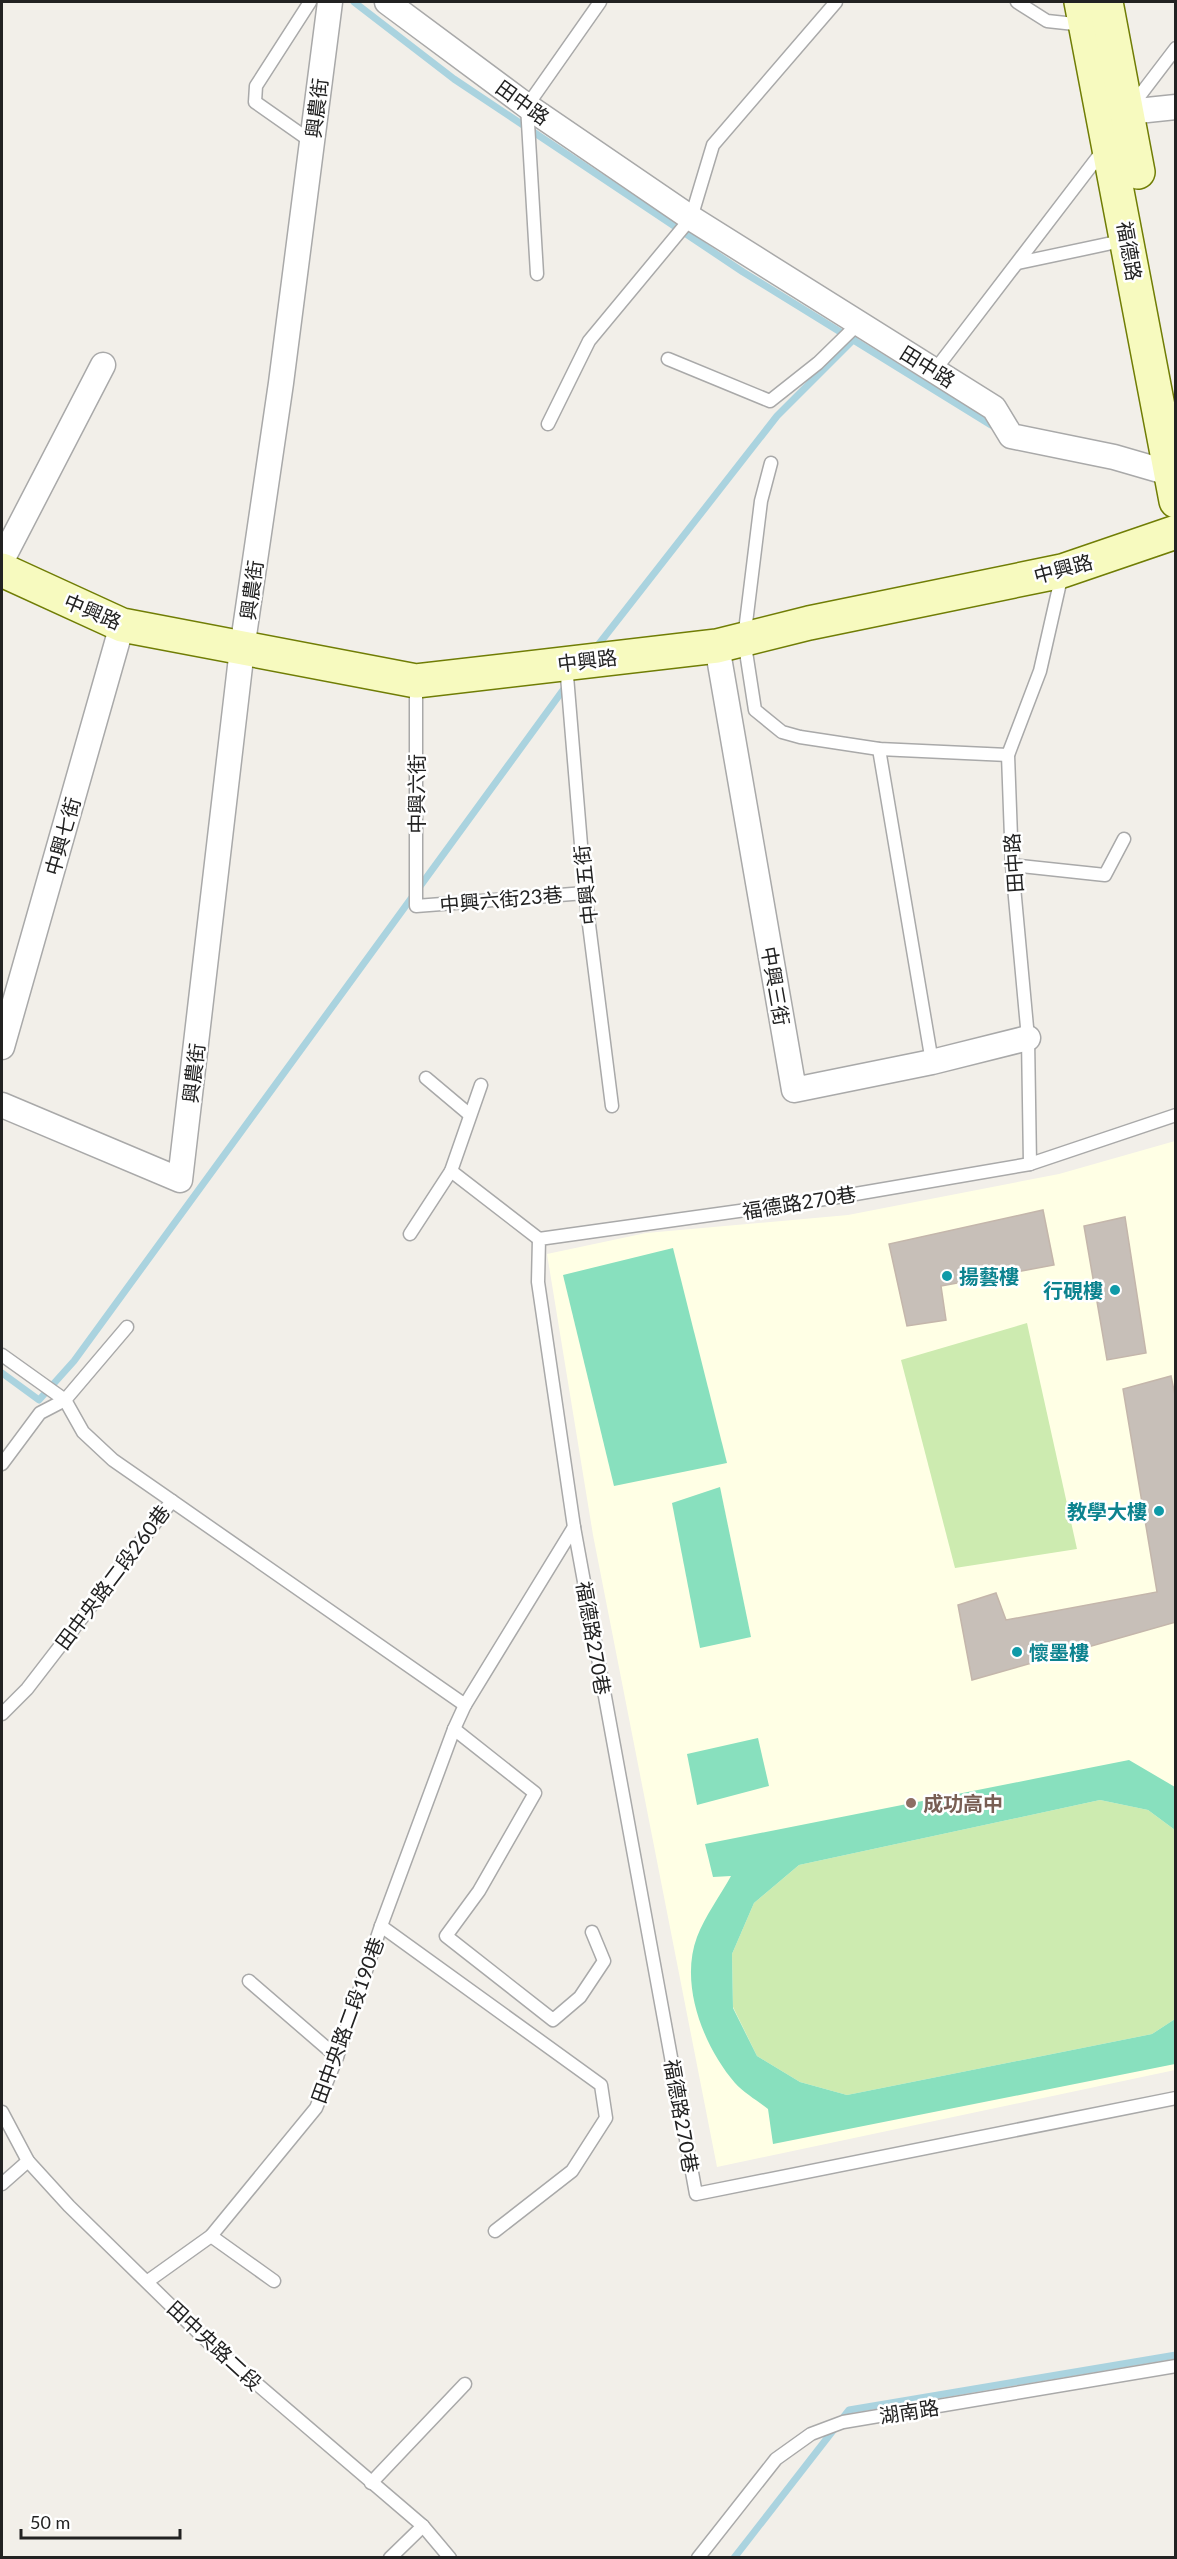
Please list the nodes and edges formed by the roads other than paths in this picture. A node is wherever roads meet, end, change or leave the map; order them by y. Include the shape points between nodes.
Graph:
1 (310, 2) edge
2 (330, 2) edge
3 (387, 2) edge
4 (600, 2) edge
5 (836, 2) edge
6 (1017, 2) edge
7 (1096, 13) edge
8 (1176, 48) edge
9 (527, 106) junction
10 (1176, 106) edge
11 (1128, 112) junction
12 (1110, 141) junction
13 (312, 142) junction
14 (691, 218) junction
15 (1128, 240) junction
16 (1018, 263) junction
17 (537, 274) dead end
18 (859, 322) junction
19 (668, 359) dead end
20 (103, 365) dead end
21 (935, 370) junction
22 (1176, 396) edge
23 (548, 424) dead end
24 (771, 463) dead end
25 (1174, 482) edge
26 (1176, 532) edge
27 (2, 560) edge
28 (2, 570) edge
29 (1062, 571) junction
30 (122, 625) junction
31 (731, 642) junction
32 (242, 649) junction
33 (566, 662) junction
34 (416, 681) junction
35 (879, 749) junction
36 (1008, 755) junction
37 (1124, 839) dead end
38 (1012, 865) junction
39 (585, 893) junction
40 (416, 906) joint
41 (1028, 1038) junction
42 (2, 1047) edge
43 (932, 1062) junction
44 (426, 1078) dead end
45 (481, 1085) dead end
46 (2, 1105) edge
47 (612, 1106) dead end
48 (470, 1115) junction
49 (1176, 1115) edge
50 (1030, 1164) junction
51 (451, 1171) junction
52 (410, 1234) dead end
53 (539, 1239) junction
54 (127, 1327) dead end
55 (2, 1355) edge
56 (65, 1400) junction
57 (2, 1464) edge
58 (172, 1501) junction
59 (574, 1527) junction
60 (465, 1705) junction
61 (2, 1714) edge
62 (454, 1729) junction
63 (381, 1926) junction
64 (592, 1932) dead end
65 (249, 1981) dead end
66 (338, 2057) junction
67 (1176, 2098) edge
68 (2, 2112) edge
69 (28, 2161) junction
70 (2, 2184) edge
71 (495, 2231) dead end
72 (211, 2236) junction
73 (148, 2281) junction
74 (274, 2281) dead end
75 (1176, 2367) edge
76 (465, 2384) dead end
77 (371, 2483) junction
78 (423, 2526) junction
79 (390, 2558) edge
80 (450, 2558) edge
81 (698, 2558) edge

1 - 13 lane via 256,86 255,102
2 - 13 street, 興農街
3 - 9 street, 田中路
4 - 9 lane
5 - 14 lane via 713,145
6 - 7 lane via 1047,21
7 - 11 street, 福德路
7 - 12 street, 福德路
8 - 11 lane
9 - 14 street, 田中路
9 - 17 lane
10 - 11 street
11 - 12 lane
11 - 22 street, 福德路
12 - 15 street, 福德路
12 - 16 lane
13 - 32 street, 興農街
14 - 18 street, 田中路
14 - 23 lane via 589,341
15 - 16 lane
15 - 25 street, 福德路
16 - 21 lane
18 - 19 lane via 810,370 770,401
18 - 21 street, 田中路
20 - 27 street
21 - 25 street, 田中路 via 994,408 1011,436 1114,457
24 - 31 lane
26 - 29 street, 中興路
28 - 30 street, 中興路
29 - 31 street, 中興路
29 - 36 lane, 田中路 via 1040,671
30 - 32 street, 中興路
30 - 42 street, 中興七街
31 - 33 street, 中興路
31 - 35 lane via 755,710 782,732
31 - 43 street, 中興三街 via 794,1090
32 - 34 street, 中興路
32 - 46 street, 興農街 via 180,1180
33 - 34 street, 中興路
33 - 39 lane, 中興五街
34 - 40 lane, 中興六街
35 - 36 lane
35 - 43 lane
36 - 38 lane, 田中路
37 - 38 lane via 1105,875
38 - 41 lane, 田中路
39 - 40 lane, 中興六街23巷
39 - 47 lane, 中興五街
41 - 43 street, 中興三街
41 - 50 lane, 田中路
44 - 48 lane
45 - 48 lane
48 - 51 lane
49 - 50 lane, 福德路270巷
50 - 53 lane, 福德路270巷 via 832,1198
51 - 52 lane
51 - 53 lane
53 - 59 lane, 福德路270巷 via 538,1282
54 - 56 lane
55 - 56 lane, 田中央路二段260巷
56 - 57 lane via 40,1413
56 - 58 lane, 田中央路二段260巷 via 82,1432 113,1460
58 - 60 lane
58 - 61 lane, 田中央路二段260巷 via 27,1689
59 - 60 lane, 田中央路二段190巷
59 - 67 lane, 福德路270巷 via 696,2194
60 - 62 lane, 田中央路二段190巷
62 - 63 lane, 田中央路二段190巷
62 - 64 lane via 536,1793 479,1891 446,1936 553,2020 580,1997 604,1961
63 - 66 lane, 田中央路二段190巷
63 - 71 lane via 601,2085 606,2118 572,2171
65 - 66 lane
66 - 72 lane, 田中央路二段190巷 via 316,2108
68 - 69 lane, 田中央路二段
69 - 70 lane
69 - 73 lane, 田中央路二段
72 - 73 lane, 田中央路二段190巷
72 - 74 lane
73 - 77 lane, 田中央路二段 via 209,2343
75 - 81 lane, 湖南路 via 843,2422 811,2434 776,2459
76 - 77 lane
77 - 78 lane, 田中央路二段
78 - 79 lane
78 - 80 lane, 田中央路二段

